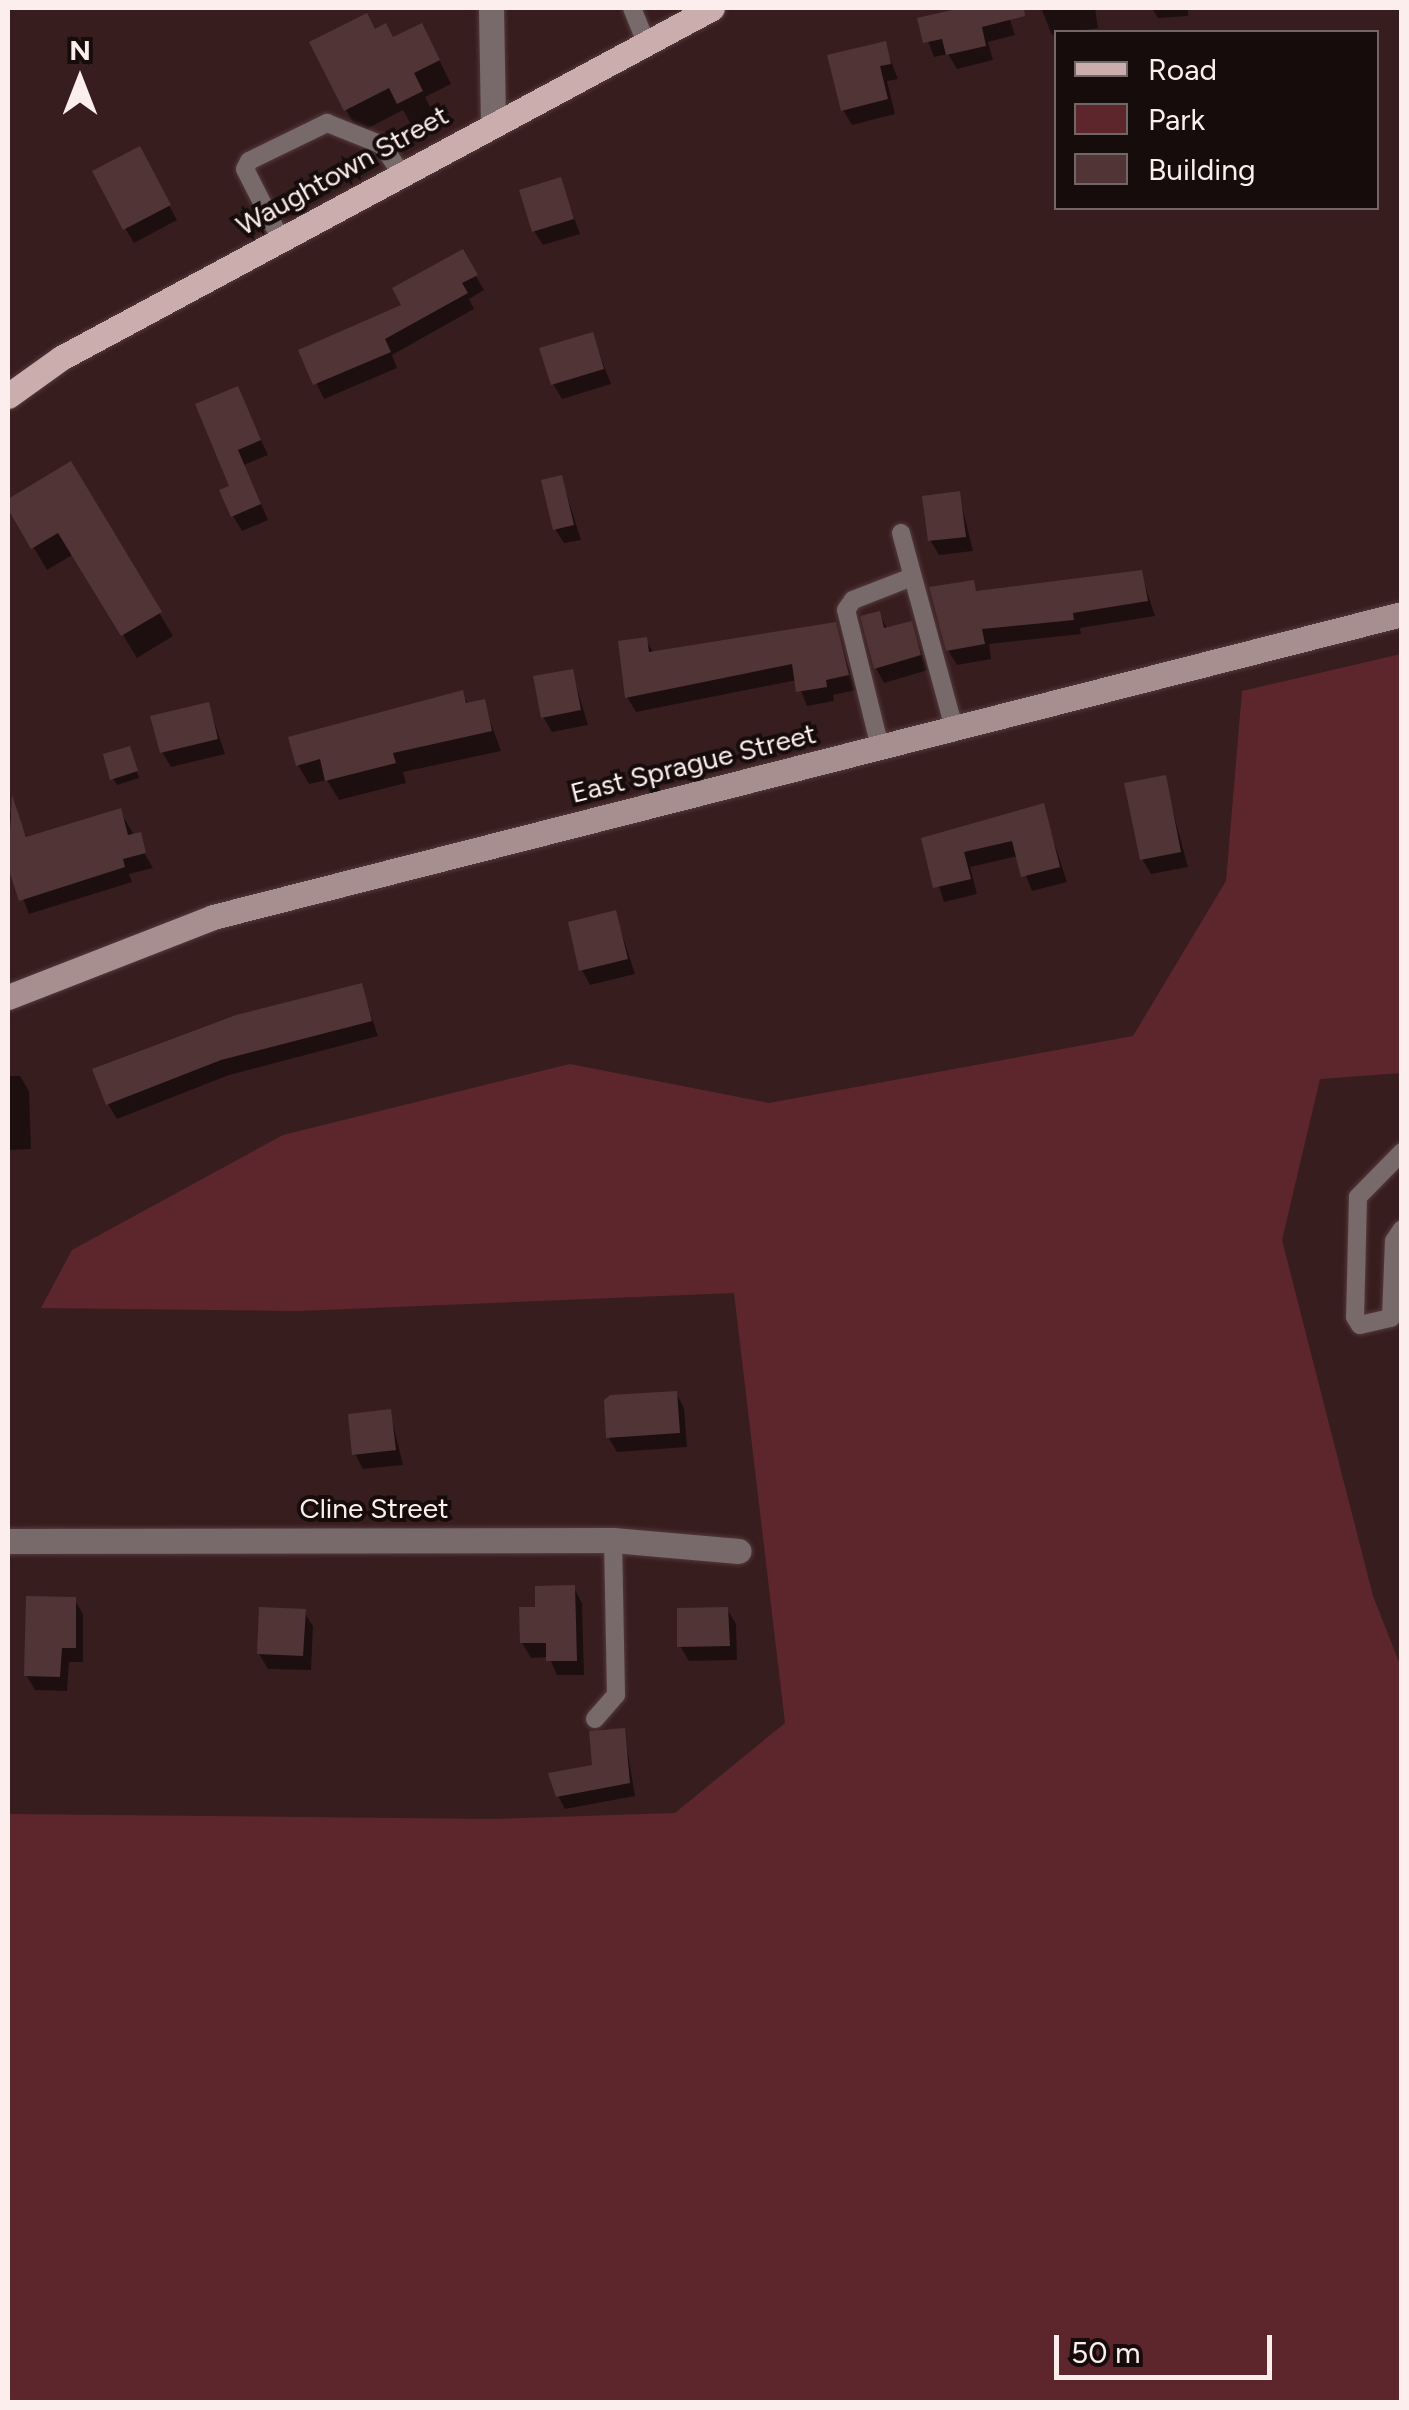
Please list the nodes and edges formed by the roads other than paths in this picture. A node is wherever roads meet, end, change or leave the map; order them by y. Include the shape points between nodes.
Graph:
1 (491, 8) edge
2 (632, 8) edge
3 (712, 8) edge
4 (645, 40) junction
5 (493, 121) junction
6 (400, 172) junction
7 (280, 238) junction
8 (8, 396) edge
9 (901, 533) dead end
10 (912, 577) junction
11 (1402, 614) edge
12 (954, 728) junction
13 (880, 747) junction
14 (8, 998) edge
15 (1402, 1152) edge
16 (1402, 1229) edge
17 (613, 1540) junction
18 (8, 1541) edge
19 (739, 1551) dead end
20 (595, 1718) dead end

1 - 5 street
2 - 4 lane
3 - 4 main road, Waughtown Street
4 - 5 main road, Waughtown Street
5 - 6 main road, Waughtown Street
6 - 7 main road, Waughtown Street
6 - 7 lane via 382,145 327,123 248,161 245,170
7 - 8 main road, Waughtown Street via 61,358
9 - 10 lane
10 - 12 lane
10 - 13 lane via 853,600 846,610
11 - 12 street, East Sprague Street
12 - 13 street, East Sprague Street
13 - 14 street, East Sprague Street via 213,916
15 - 16 lane via 1358,1196 1360,1325 1391,1318 1394,1241
17 - 18 street, Cline Street
17 - 19 street, Cline Street
17 - 20 lane via 616,1695

